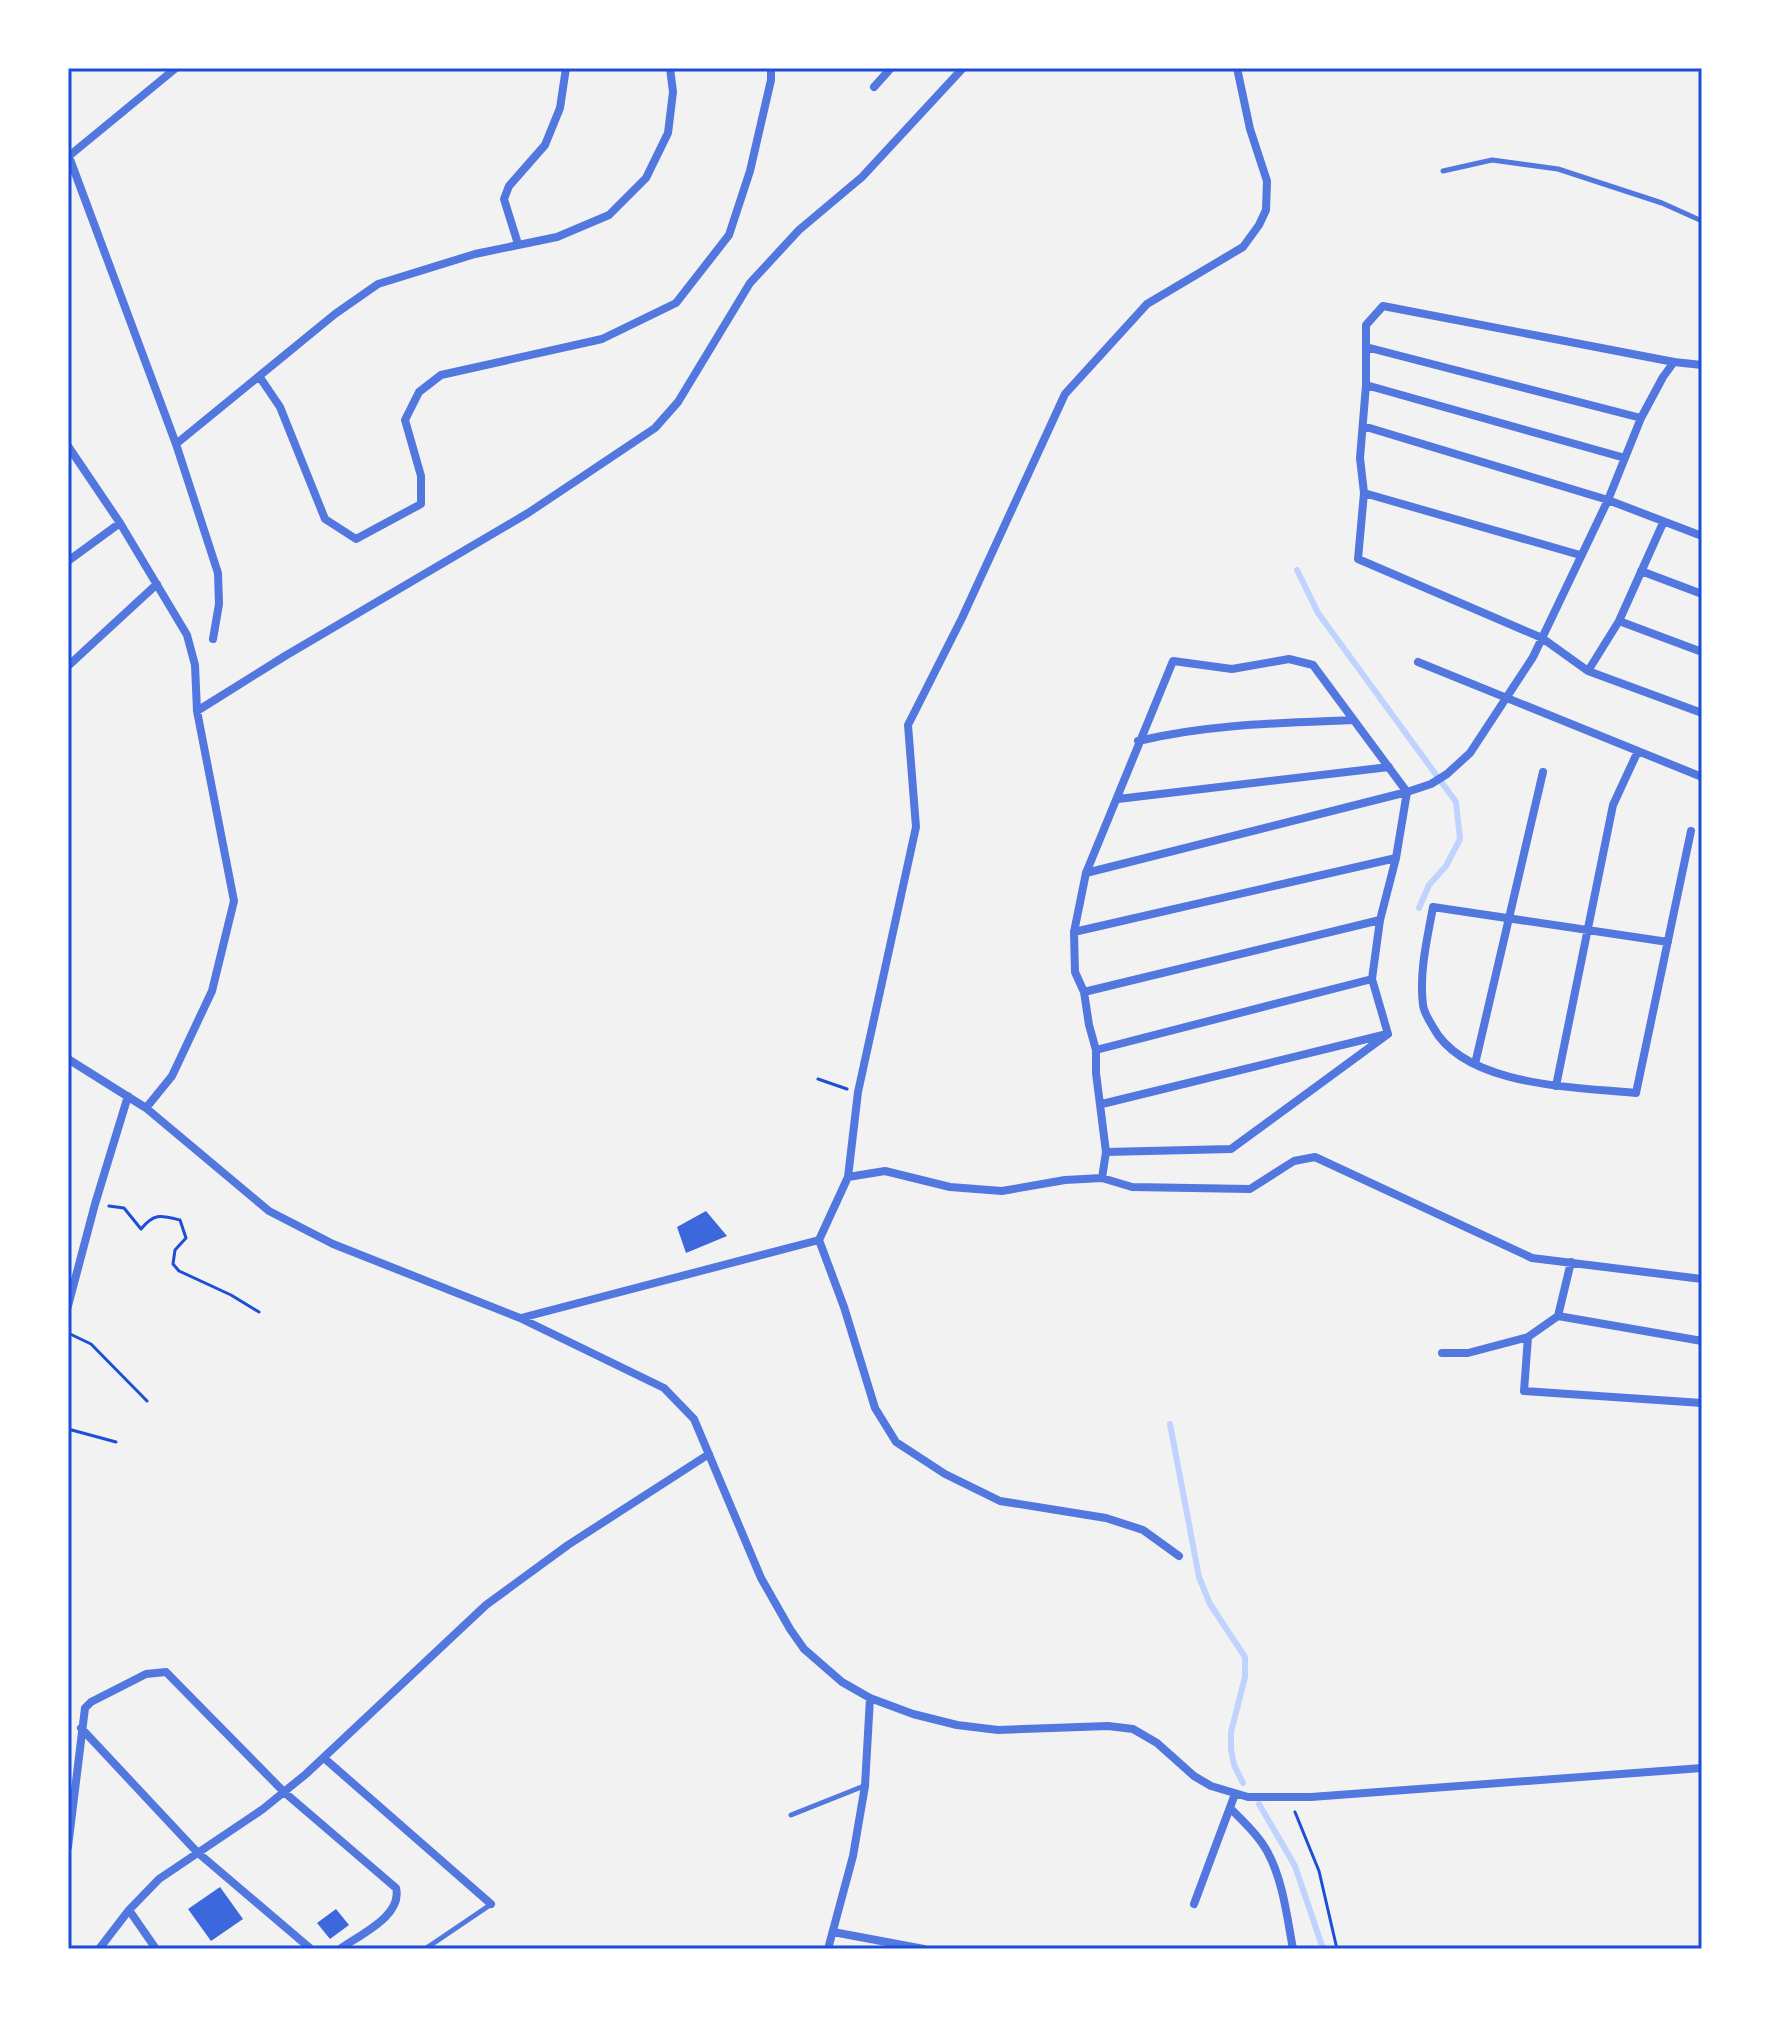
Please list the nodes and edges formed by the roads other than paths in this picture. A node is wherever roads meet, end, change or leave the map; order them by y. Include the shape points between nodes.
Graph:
1 (176, 68) edge
2 (566, 68) edge
3 (670, 68) edge
4 (771, 68) edge
5 (891, 68) edge
6 (963, 68) edge
7 (1237, 68) edge
8 (874, 87) dead end
9 (68, 155) edge
10 (1443, 171) dead end
11 (1702, 221) edge
12 (518, 244) junction
13 (1366, 347) junction
14 (1674, 362) junction
15 (1702, 365) edge
16 (259, 376) junction
17 (1366, 385) junction
18 (1641, 418) junction
19 (1363, 426) junction
20 (176, 444) junction
21 (68, 446) edge
22 (1625, 458) junction
23 (77, 460) junction
24 (68, 465) edge
25 (1364, 493) junction
26 (1608, 500) junction
27 (120, 523) junction
28 (1663, 523) junction
29 (1702, 536) edge
30 (1580, 555) junction
31 (68, 561) edge
32 (1641, 571) junction
33 (157, 584) junction
34 (1702, 594) edge
35 (1619, 621) junction
36 (1542, 638) junction
37 (213, 639) dead end
38 (1702, 652) edge
39 (1418, 662) dead end
40 (68, 666) edge
41 (1588, 671) junction
42 (1506, 696) junction
43 (197, 711) junction
44 (1702, 713) edge
45 (1353, 720) junction
46 (1138, 741) junction
47 (1638, 751) junction
48 (1389, 767) junction
49 (1543, 772) dead end
50 (1702, 777) edge
51 (1407, 792) junction
52 (1118, 799) junction
53 (1691, 831) dead end
54 (1396, 858) junction
55 (1086, 873) junction
56 (1509, 917) junction
57 (1380, 920) junction
58 (1588, 929) junction
59 (1074, 932) junction
60 (1668, 942) junction
61 (1372, 979) junction
62 (1084, 992) junction
63 (1388, 1034) junction
64 (1096, 1050) junction
65 (68, 1059) edge
66 (1475, 1064) junction
67 (1556, 1086) junction
68 (128, 1096) junction
69 (1102, 1104) junction
70 (146, 1108) junction
71 (1106, 1152) junction
72 (848, 1177) junction
73 (1102, 1178) junction
74 (819, 1240) junction
75 (1571, 1262) junction
76 (1702, 1279) edge
77 (68, 1306) edge
78 (1558, 1316) junction
79 (520, 1318) junction
80 (1528, 1337) junction
81 (1702, 1341) edge
82 (1442, 1353) dead end
83 (1702, 1403) edge
84 (709, 1454) junction
85 (1179, 1556) dead end
86 (870, 1698) junction
87 (81, 1728) junction
88 (324, 1758) junction
89 (1702, 1768) edge
90 (865, 1786) junction
91 (284, 1792) junction
92 (1235, 1794) junction
93 (1230, 1808) junction
94 (791, 1815) dead end
95 (68, 1847) edge
96 (197, 1852) junction
97 (491, 1904) joint
98 (1194, 1904) dead end
99 (129, 1910) junction
100 (833, 1932) junction
101 (99, 1949) edge
102 (156, 1949) edge
103 (311, 1949) edge
104 (340, 1949) edge
105 (425, 1949) edge
106 (828, 1949) edge
107 (924, 1949) edge
108 (1293, 1949) edge

1 - 9 street
2 - 12 street via 560,108 545,145 504,199
3 - 12 street via 668,133 646,178 609,215 557,237
4 - 16 street via 750,171 729,235 676,303 602,339 441,375 419,392 405,420 421,476 421,504 356,539 325,519 280,407
5 - 8 street
6 - 43 street via 862,177 799,230 750,283 678,402 655,428 528,513
7 - 72 street via 1267,181 1266,210 1259,225 1243,247 1147,304 1065,394 908,725 916,827 858,1092
9 - 20 street
10 - 11 lane via 1492,160 1558,169
12 - 16 street via 378,284
13 - 14 street via 1366,325 1383,306
13 - 17 street
13 - 18 street
14 - 15 street
14 - 18 street
16 - 20 street
17 - 19 street
17 - 22 street
18 - 22 street
19 - 25 street
19 - 26 street
20 - 37 street via 218,573
21 - 23 street
22 - 26 street
23 - 24 street
23 - 27 street
25 - 30 street
25 - 36 street via 1358,559
26 - 28 street
26 - 30 street
27 - 31 street
27 - 33 street
28 - 29 street
28 - 32 street
30 - 36 street
32 - 34 street
32 - 35 street
33 - 40 street
33 - 43 street via 187,635 195,665
35 - 38 street
35 - 41 street
36 - 41 street
36 - 42 street
39 - 42 street
41 - 44 street
42 - 47 street
42 - 51 street via 1470,753 1431,784
43 - 70 street via 234,901 212,991 172,1076
45 - 46 street via 1234,724
45 - 46 street via 1313,665 1289,659 1232,669 1173,661
45 - 48 street
46 - 52 street
47 - 50 street
47 - 58 street via 1613,805
48 - 51 street
48 - 52 street
49 - 56 street
51 - 54 street
51 - 55 street
52 - 55 street
53 - 60 street
54 - 57 street
54 - 59 street
55 - 59 street
56 - 58 street
56 - 66 street
56 - 66 street via 1433,907 1423,961 1423,1008 1440,1040
57 - 61 street
57 - 62 street
58 - 60 street
58 - 67 street
59 - 62 street via 1075,972
60 - 67 street via 1636,1093
61 - 63 street
61 - 64 street
62 - 64 street
63 - 69 street
63 - 71 street via 1231,1149
64 - 69 street
65 - 68 street
66 - 67 street via 1507,1078
68 - 70 street
68 - 77 street
69 - 71 street
70 - 79 street via 269,1211 333,1244
71 - 73 street
72 - 73 street via 885,1171 950,1187 1002,1191
72 - 74 street
73 - 75 street via 1132,1187 1250,1189 1294,1161 1315,1157 1532,1258
74 - 79 street
74 - 85 street via 875,1408 896,1442 1000,1501 1106,1518 1143,1530
75 - 76 street
75 - 78 street
78 - 80 street
78 - 81 street
79 - 84 street via 664,1388 694,1419
80 - 82 street via 1468,1353
80 - 83 street via 1524,1391
84 - 86 street via 761,1578 790,1629 824,1668
84 - 88 street via 486,1605
86 - 90 street
86 - 92 street via 913,1714 998,1730 1133,1729 1194,1776
87 - 91 street via 91,1702 146,1674 166,1672
87 - 95 street
87 - 96 street
88 - 91 street
88 - 97 street
89 - 92 street via 1291,1798
90 - 94 lane
90 - 100 street
91 - 96 street
91 - 104 street via 396,1888 394,1909
92 - 93 street
93 - 98 street
93 - 108 street via 1268,1853
96 - 99 street via 159,1879
96 - 103 street
97 - 105 lane
99 - 101 street
99 - 102 street
100 - 106 street
100 - 107 street

